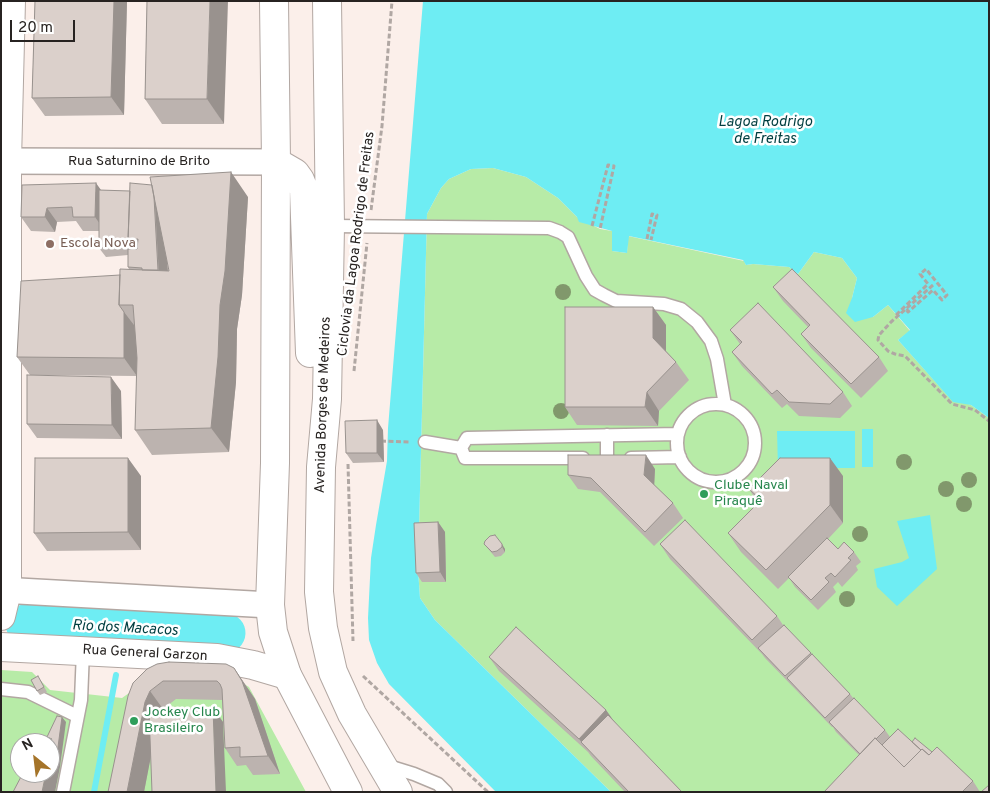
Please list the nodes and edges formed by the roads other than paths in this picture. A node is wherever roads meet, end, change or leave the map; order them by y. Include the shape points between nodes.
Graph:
1 (10, 1) edge
2 (274, 1) edge
3 (327, 1) edge
4 (4, 161) edge
5 (276, 162) junction
6 (341, 226) junction
7 (725, 405) junction
8 (324, 428) junction
9 (678, 434) junction
10 (607, 435) junction
11 (521, 436) junction
12 (565, 436) junction
13 (425, 442) road end
14 (461, 448) junction
15 (680, 457) junction
16 (519, 458) junction
17 (562, 458) junction
18 (607, 458) junction
19 (3, 599) edge
20 (270, 605) junction
21 (1, 647) edge
22 (83, 651) junction
23 (286, 675) junction
24 (1, 689) edge
25 (77, 716) junction
26 (382, 764) junction
27 (63, 792) edge
28 (348, 792) edge
29 (398, 792) edge
30 (446, 792) edge

1 - 4 main road
2 - 5 main road
3 - 6 main road, Avenida Borges de Medeiros
4 - 5 street, Rua Saturnino de Brito
4 - 19 main road
5 - 8 main road via 295,173 304,190 310,358
5 - 20 main road via 275,463
6 - 7 lane via 548,228 568,237 586,276 595,290 604,296 616,301 664,304 681,309 696,322 711,341
6 - 8 main road, Avenida Borges de Medeiros
7 - 9 lane via 713,404 691,413
7 - 15 lane via 737,409 753,428 755,453 750,464 730,480 705,481 694,476
8 - 26 main road, Avenida Borges de Medeiros via 319,592 323,628 333,672 352,714
9 - 10 lane
9 - 15 lane
10 - 12 lane
10 - 18 lane
11 - 12 lane
11 - 14 lane via 467,438
11 - 16 lane
12 - 17 lane
13 - 14 lane
14 - 16 lane via 466,458
15 - 18 lane
16 - 17 lane
17 - 18 lane
19 - 20 street
20 - 23 main road via 273,632
21 - 22 main road, Rua General Garzon
22 - 23 main road, Rua General Garzon via 217,658
22 - 25 lane via 81,700
23 - 28 main road
24 - 25 lane via 28,692
25 - 27 lane
26 - 29 main road, Avenida Borges de Medeiros
26 - 30 lane via 438,784

